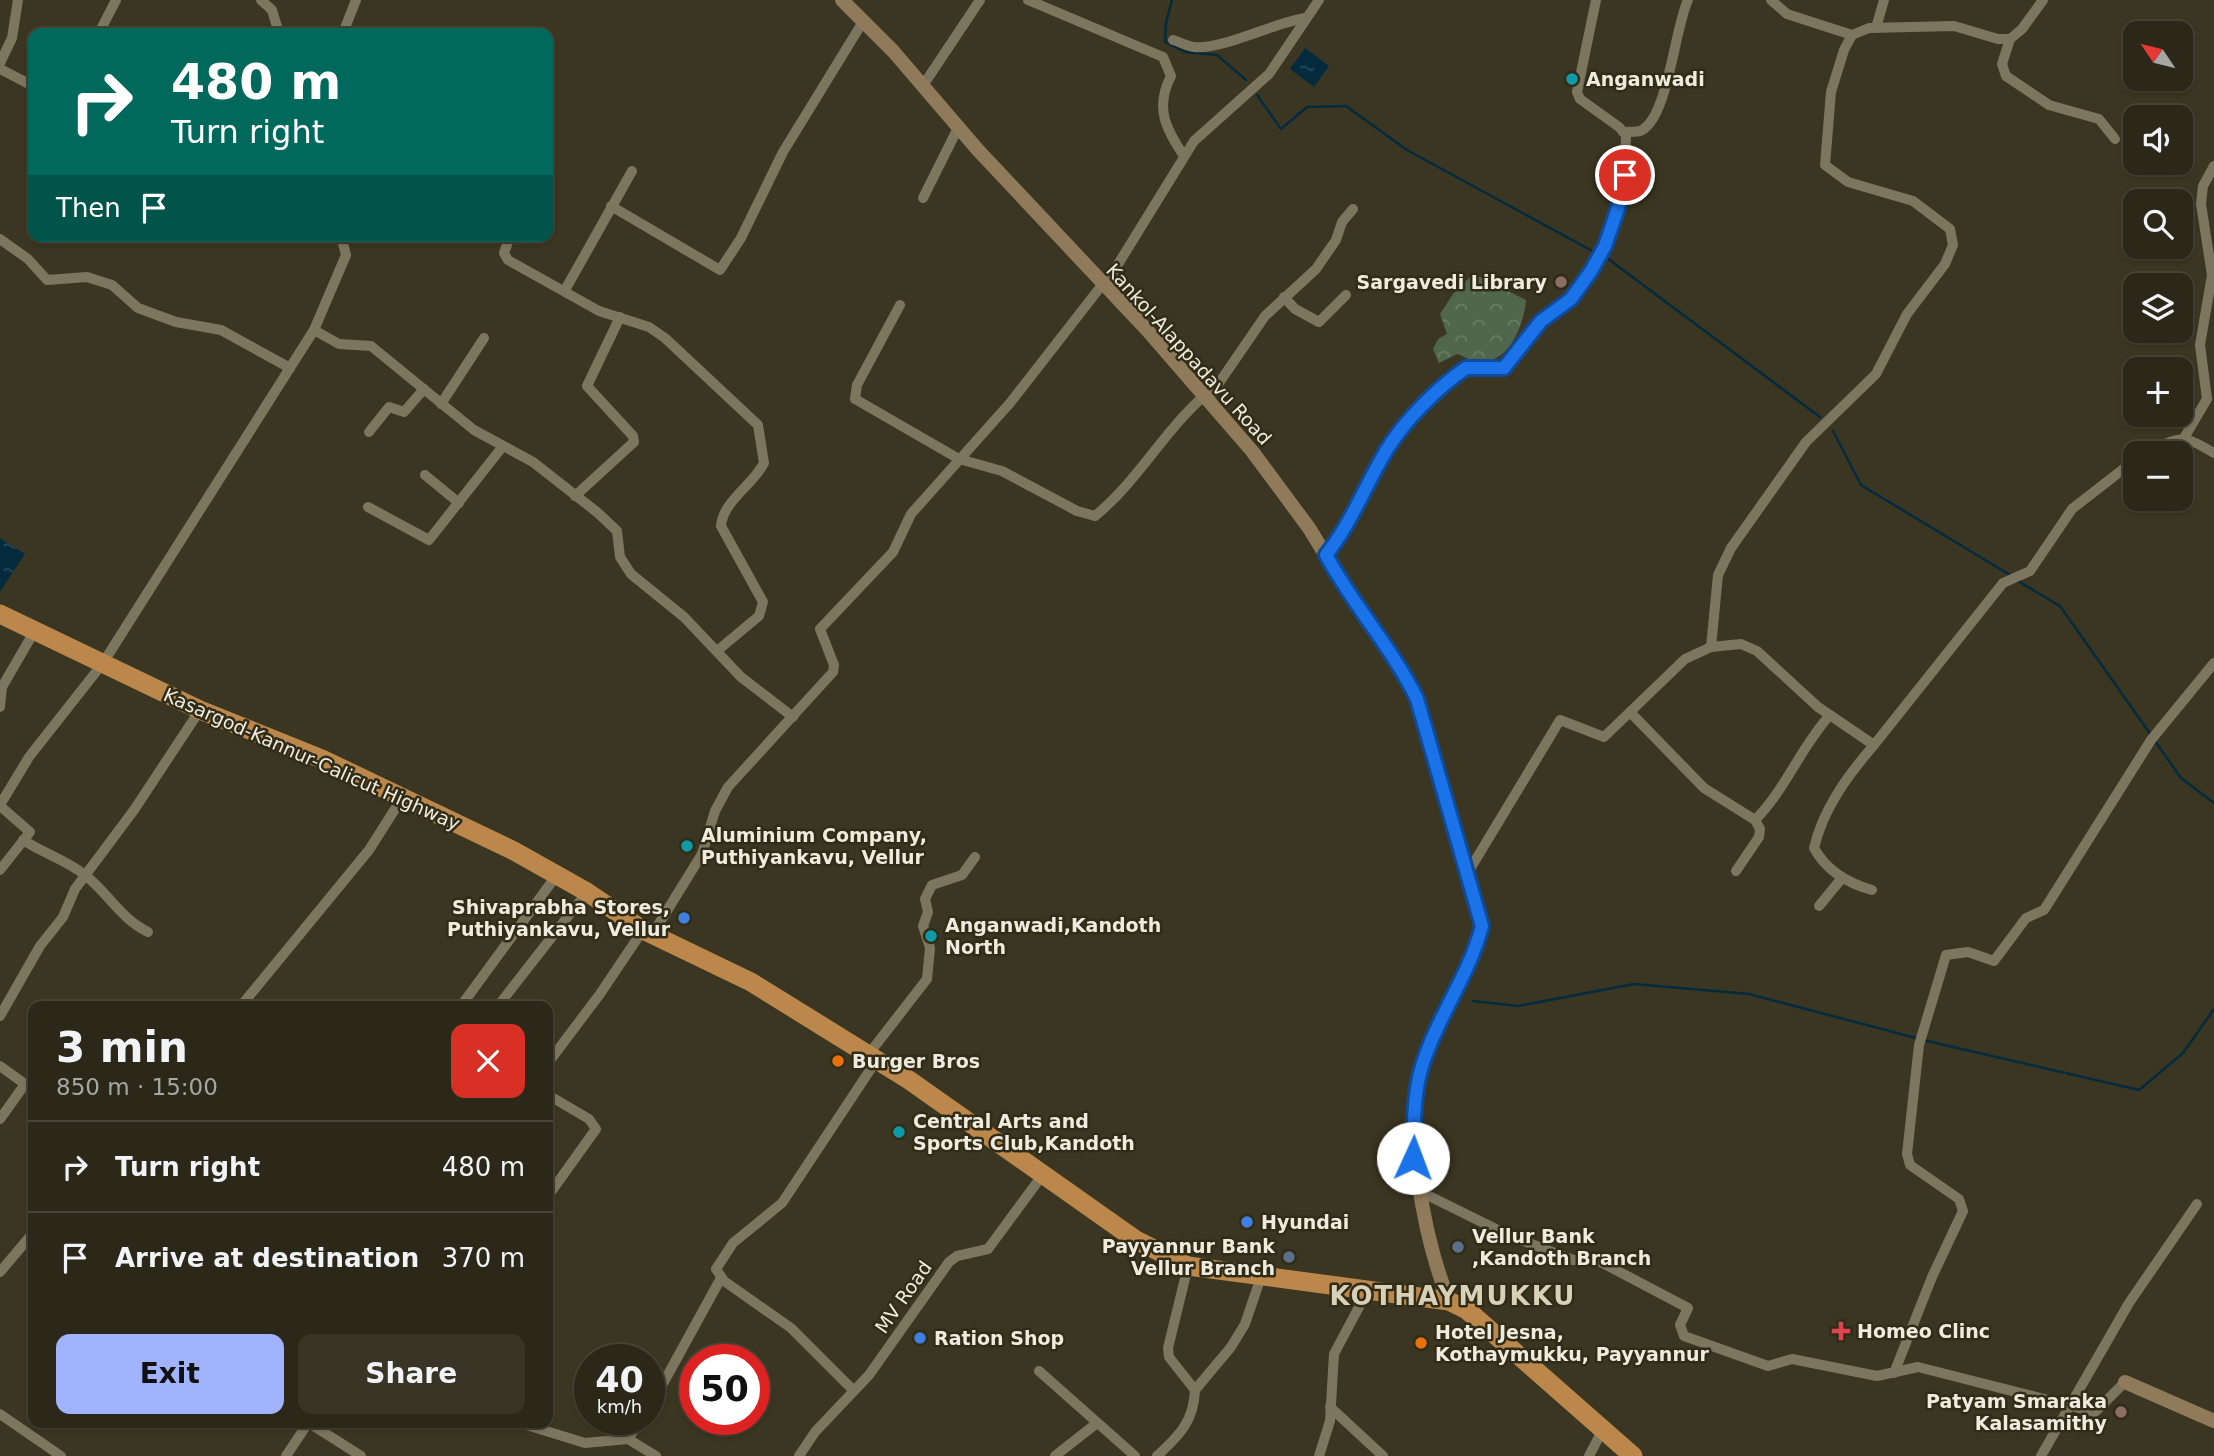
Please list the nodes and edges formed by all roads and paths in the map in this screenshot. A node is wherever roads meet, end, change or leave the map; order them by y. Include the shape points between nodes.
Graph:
1 (18, 0) edge
2 (116, 0) edge
3 (261, 0) edge
4 (356, 0) edge
5 (842, 0) edge
6 (980, 0) edge
7 (1028, 0) edge
8 (1319, 0) edge
9 (1596, 0) edge
10 (1688, 0) edge
11 (1771, 0) edge
12 (1884, 0) edge
13 (2043, 0) edge
14 (1305, 18) junction
15 (864, 20) junction
16 (102, 28) edge
17 (277, 28) edge
18 (345, 28) edge
19 (1876, 28) junction
20 (1852, 35) junction
21 (2010, 38) junction
22 (1173, 40) dead end
23 (0, 63) edge
24 (0, 69) edge
25 (28, 83) edge
26 (922, 87) junction
27 (958, 128) junction
28 (1623, 132) junction
29 (2115, 139) dead end
30 (1184, 156) junction
31 (2214, 166) edge
32 (632, 171) dead end
33 (923, 198) dead end
34 (611, 206) junction
35 (1353, 209) dead end
36 (0, 239) edge
37 (342, 242) edge
38 (508, 242) edge
39 (2213, 267) edge
40 (1103, 286) junction
41 (565, 290) junction
42 (1346, 295) dead end
43 (1284, 297) junction
44 (900, 305) dead end
45 (620, 317) junction
46 (314, 330) junction
47 (484, 338) dead end
48 (290, 368) junction
49 (424, 389) junction
50 (1206, 397) junction
51 (441, 404) junction
52 (369, 432) dead end
53 (2184, 438) junction
54 (2170, 441) edge
55 (503, 446) junction
56 (2214, 453) edge
57 (959, 459) junction
58 (2123, 469) edge
59 (425, 475) dead end
60 (575, 496) junction
61 (459, 503) junction
62 (368, 507) dead end
63 (1326, 555) junction
64 (0, 614) edge
65 (34, 632) junction
66 (1711, 647) junction
67 (717, 651) junction
68 (103, 663) junction
69 (2214, 663) edge
70 (0, 707) edge
71 (200, 710) junction
72 (1630, 712) junction
73 (1830, 715) junction
74 (793, 717) junction
75 (1874, 745) junction
76 (402, 798) junction
77 (0, 805) edge
78 (1755, 821) junction
79 (23, 840) junction
80 (975, 857) dead end
81 (0, 870) edge
82 (1736, 871) dead end
83 (1467, 874) junction
84 (85, 875) junction
85 (556, 876) junction
86 (1843, 878) junction
87 (1872, 890) dead end
88 (587, 892) junction
89 (1819, 906) dead end
90 (148, 932) dead end
91 (648, 932) junction
92 (245, 1001) edge
93 (465, 1001) edge
94 (502, 1001) edge
95 (0, 1016) edge
96 (553, 1056) edge
97 (872, 1058) junction
98 (0, 1066) edge
99 (553, 1098) edge
100 (0, 1119) edge
101 (1044, 1173) junction
102 (553, 1189) edge
103 (1421, 1192) junction
104 (2197, 1204) dead end
105 (28, 1239) edge
106 (1188, 1266) junction
107 (0, 1272) edge
108 (1261, 1277) junction
109 (721, 1278) junction
110 (1367, 1292) junction
111 (1450, 1301) junction
112 (1039, 1371) dead end
113 (1894, 1373) junction
114 (665, 1380) edge
115 (2124, 1382) joint
116 (1195, 1390) junction
117 (854, 1391) junction
118 (2069, 1406) junction
119 (1330, 1407) junction
120 (0, 1413) edge
121 (2214, 1421) edge
122 (1097, 1423) junction
123 (306, 1428) edge
124 (317, 1428) edge
125 (536, 1428) edge
126 (1602, 1431) junction
127 (631, 1435) edge
128 (628, 1439) junction
129 (345, 1446) junction
130 (61, 1456) edge
131 (286, 1456) edge
132 (339, 1456) edge
133 (361, 1456) edge
134 (656, 1456) edge
135 (799, 1456) edge
136 (1055, 1456) edge
137 (1135, 1456) edge
138 (1157, 1456) edge
139 (1319, 1456) edge
140 (1383, 1456) edge
141 (1589, 1456) edge
142 (1633, 1456) edge
143 (2041, 1456) edge

1 - 23 street via 12,38
2 - 16 street
3 - 17 street via 272,10
4 - 18 street
5 - 15 main road, Kankol-Alappadavu Road
6 - 26 street
7 - 30 street via 1163,57 1171,76 1164,88 1161,113
8 - 14 street
9 - 28 street via 1577,92
10 - 28 street via 1657,112 1640,131
11 - 20 street via 1787,13
12 - 19 street
13 - 21 street
14 - 22 street via 1210,46 1193,47
14 - 30 street via 1269,74
15 - 26 main road, Kankol-Alappadavu Road
15 - 34 street via 782,152 720,270
19 - 20 street
19 - 21 street via 1954,26
20 - 66 street via 1831,92 1825,165 1847,181 1913,201 1950,229 1953,245 1945,264 1907,314 1876,374 1805,442 1731,548 1718,575
21 - 29 street via 2002,64 2006,76 2049,104 2099,119
24 - 25 street
26 - 27 main road, Kankol-Alappadavu Road
27 - 33 street
27 - 40 main road, Kankol-Alappadavu Road
28 - 63 street via 1626,161 1619,205 1591,271 1571,299 1541,321 1504,368 1466,368 1411,418 1387,449 1354,516
30 - 40 street
31 - 39 street via 2203,186 2201,204
32 - 34 street
34 - 41 street
35 - 43 street via 1316,269
36 - 48 street via 28,259 47,281 87,277 112,285 138,308 177,322 221,330
37 - 46 street via 346,256
38 - 41 street via 504,257
39 - 53 street via 2200,345 2207,399
40 - 50 main road, Kankol-Alappadavu Road
40 - 57 street
41 - 45 street via 599,311
42 - 43 street via 1319,322
43 - 50 street
44 - 57 street via 857,385 855,399
45 - 60 street via 587,386 634,442
45 - 67 street via 665,338 758,425 764,463 728,507 721,526 764,608
46 - 48 street
46 - 49 street via 339,344 371,346
47 - 51 street
48 - 68 street
49 - 51 street
49 - 52 street via 404,412 389,407
50 - 57 street via 1095,516 1002,471
50 - 63 main road, Kankol-Alappadavu Road via 1252,451
51 - 55 street
53 - 54 street
53 - 56 street
55 - 60 street via 533,462
55 - 61 street
57 - 74 street via 911,514 893,552 820,629 833,673
58 - 75 street via 2072,509 2034,566 2007,579
59 - 61 street
60 - 67 street via 617,531 620,557 631,574
61 - 62 street via 429,540
63 - 83 main road, Kankol-Alappadavu Road via 1417,699
64 - 65 highway, Kasargod-Kannur-Calicut Highway
65 - 68 highway, Kasargod-Kannur-Calicut Highway
65 - 70 street via 2,687
66 - 72 street via 1685,659
66 - 73 street via 1741,644 1757,651
67 - 74 street via 741,677
68 - 71 highway, Kasargod-Kannur-Calicut Highway
68 - 77 street via 29,757
69 - 113 street via 2154,737 2044,910 2025,918 1994,961 1968,952 1946,955 1920,1040 1908,1160 1959,1199 1963,1211
71 - 76 highway, Kasargod-Kannur-Calicut Highway via 322,759
71 - 84 street
72 - 78 street via 1704,788
72 - 83 street via 1604,737 1560,720
73 - 75 street
73 - 78 street via 1808,740 1789,778
74 - 91 street via 728,787 702,854
75 - 86 street via 1840,789 1815,841 1820,860
76 - 85 highway, Kasargod-Kannur-Calicut Highway
76 - 92 street via 369,850
77 - 79 street via 30,832
78 - 82 street via 1759,836
79 - 81 street
79 - 84 street
80 - 97 street via 962,875 932,885 925,899 928,912 923,926 930,948 928,979
83 - 103 main road, Kankol-Alappadavu Road via 1482,926 1422,1067 1413,1158
84 - 90 street via 114,909
84 - 95 street
85 - 88 highway, Kasargod-Kannur-Calicut Highway
85 - 93 street
86 - 87 street
86 - 89 street
88 - 91 highway, Kasargod-Kannur-Calicut Highway
88 - 94 street
91 - 96 street
91 - 97 highway, Kasargod-Kannur-Calicut Highway via 751,982
97 - 101 highway, Kasargod-Kannur-Calicut Highway
97 - 109 street via 782,1203 733,1243 716,1269
98 - 100 street via 25,1084
99 - 102 street via 589,1119 596,1129
101 - 106 highway, Kasargod-Kannur-Calicut Highway via 1136,1240
101 - 117 street, MV Road via 988,1249 948,1262
103 - 111 main road, Kankol-Alappadavu Road
103 - 113 street via 1508,1235 1573,1260 1595,1259 1688,1308 1680,1325 1684,1335 1744,1359 1768,1366 1792,1359 1877,1376
104 - 118 street via 2129,1303
105 - 107 street
106 - 108 highway, Kasargod-Kannur-Calicut Highway
106 - 116 street via 1168,1348 1169,1357
108 - 110 highway, Kasargod-Kannur-Calicut Highway
108 - 116 street via 1245,1324
109 - 114 street
109 - 117 street via 791,1328
110 - 111 highway, Kasargod-Kannur-Calicut Highway
110 - 119 street via 1334,1354
111 - 126 highway, Kasargod-Kannur-Calicut Highway via 1468,1310
112 - 122 street
113 - 118 street via 1918,1367
115 - 118 street via 2095,1412
115 - 121 main road
116 - 138 street via 1187,1426
117 - 135 street, MV Road
118 - 143 street
119 - 139 street
119 - 140 street
120 - 130 street
122 - 136 street
122 - 137 street
123 - 131 street
124 - 129 street
125 - 128 street via 585,1443
126 - 141 street
126 - 142 highway, Kasargod-Kannur-Calicut Highway
127 - 128 street
128 - 134 street
129 - 132 street
129 - 133 street

